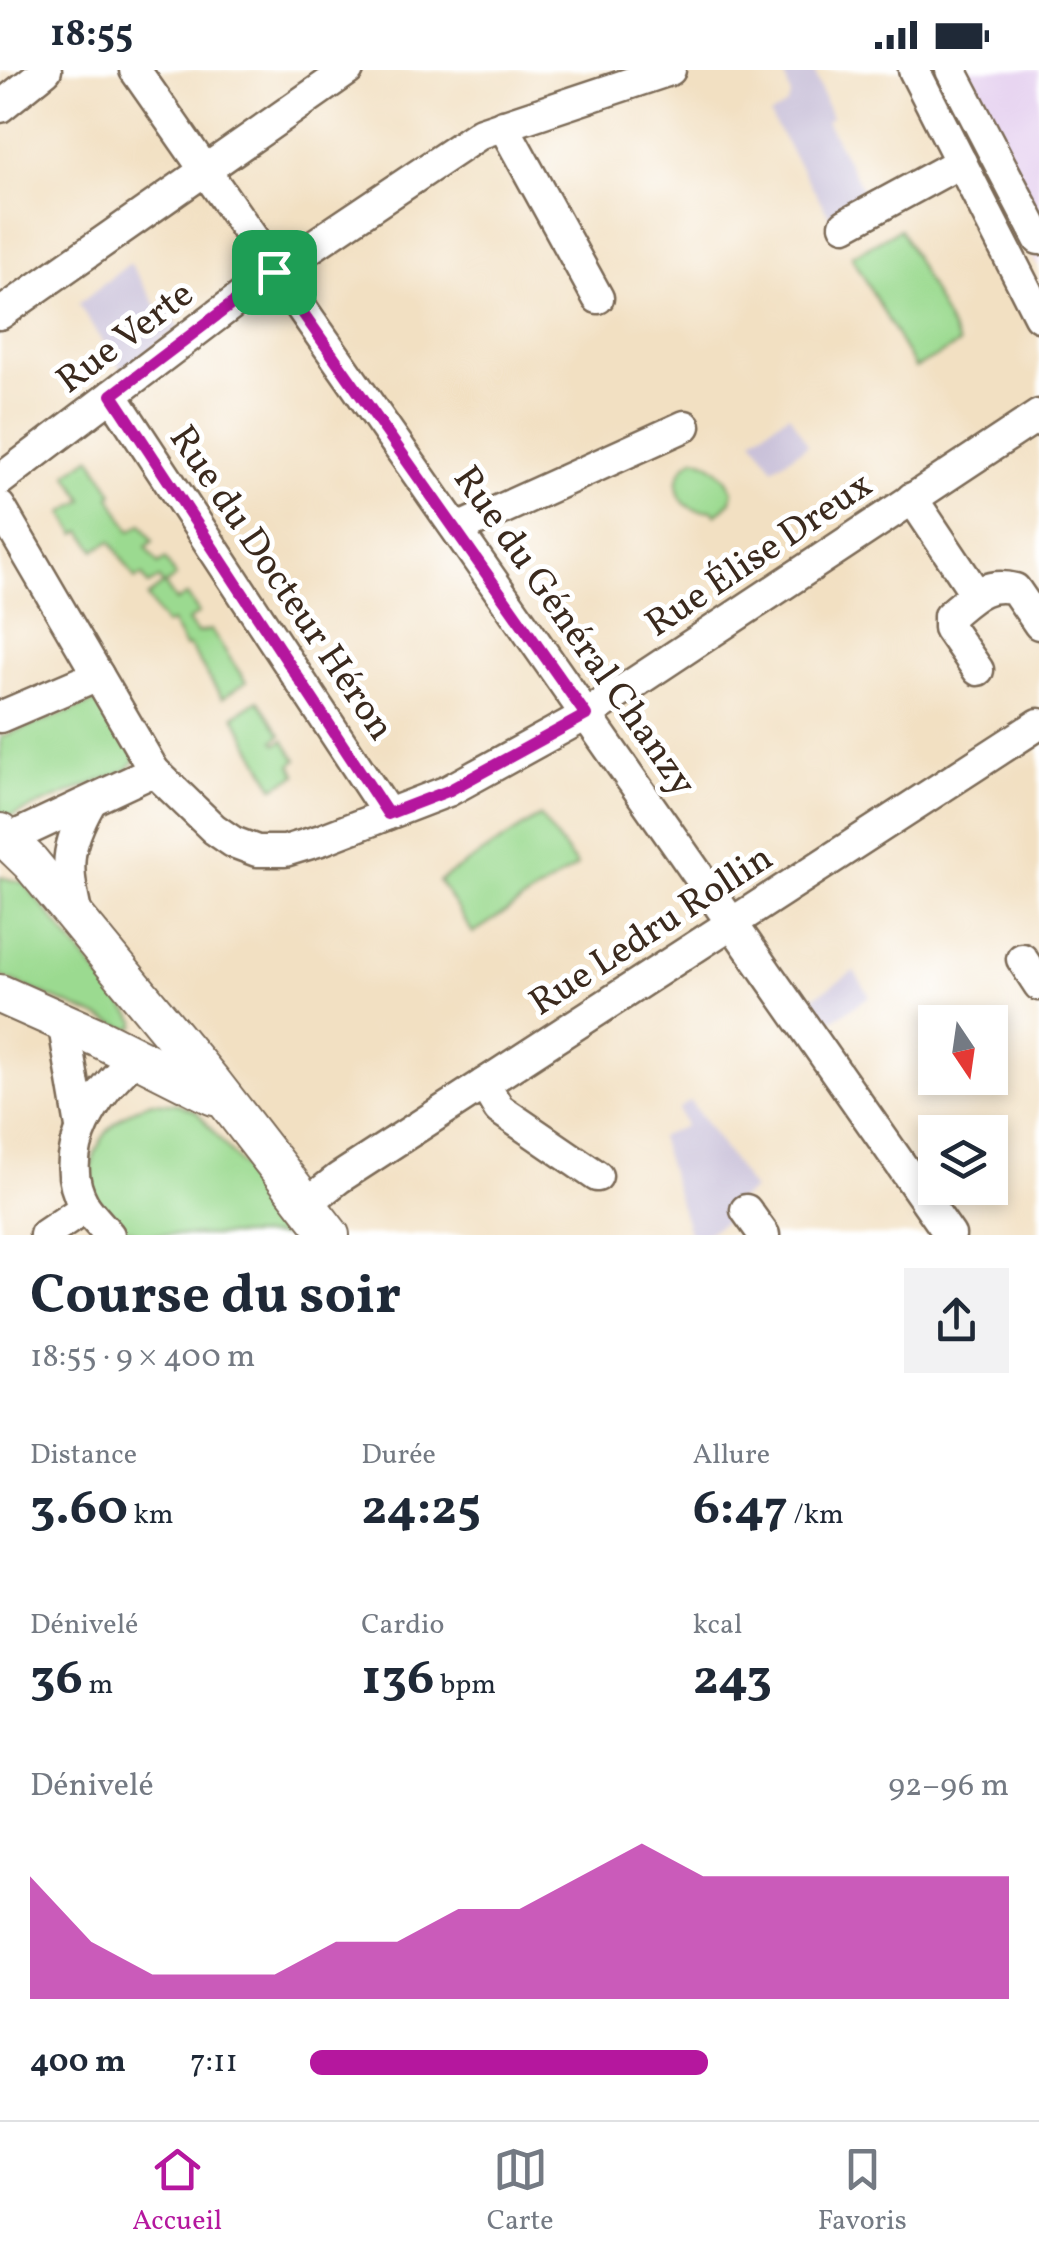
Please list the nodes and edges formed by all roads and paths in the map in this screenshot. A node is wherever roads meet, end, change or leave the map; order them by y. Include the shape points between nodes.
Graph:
1 (46, 70) edge
2 (135, 70) edge
3 (348, 70) edge
4 (670, 70) edge
5 (914, 70) edge
6 (951, 70) edge
7 (0, 107) edge
8 (502, 124) junction
9 (961, 162) junction
10 (204, 172) junction
11 (846, 226) dead end
12 (1039, 239) edge
13 (276, 272) junction
14 (598, 298) dead end
15 (0, 314) edge
16 (1039, 316) edge
17 (112, 395) junction
18 (1039, 415) edge
19 (685, 426) dead end
20 (0, 480) edge
21 (912, 498) junction
22 (0, 507) edge
23 (458, 530) junction
24 (976, 594) junction
25 (1039, 624) edge
26 (978, 670) dead end
27 (98, 675) junction
28 (586, 715) junction
29 (0, 717) edge
30 (1039, 724) edge
31 (154, 771) junction
32 (90, 803) junction
33 (388, 814) junction
34 (3, 838) edge
35 (78, 920) junction
36 (730, 924) junction
37 (1022, 959) dead end
38 (1039, 985) edge
39 (0, 994) edge
40 (63, 1021) junction
41 (137, 1056) junction
42 (484, 1084) junction
43 (230, 1105) junction
44 (82, 1127) junction
45 (597, 1176) dead end
46 (306, 1204) junction
47 (86, 1208) junction
48 (746, 1210) dead end
49 (45, 1235) edge
50 (109, 1235) edge
51 (330, 1235) edge
52 (764, 1235) edge
53 (950, 1235) edge

1 - 7 street
2 - 10 street, Rue du Général Chanzy
3 - 10 street
4 - 8 street, Rue Verte
5 - 9 street
6 - 12 street
8 - 13 street, Rue Verte
8 - 14 street
9 - 11 street
9 - 16 street
10 - 13 street, Rue du Général Chanzy
10 - 15 street
13 - 17 street, Rue Verte
13 - 23 street, Rue du Général Chanzy
17 - 20 street, Rue Verte
17 - 33 street, Rue du Docteur Héron
18 - 21 street, Rue Élise Dreux
19 - 23 street
21 - 24 street
21 - 28 street, Rue Élise Dreux
22 - 27 street, Rue Élise Dreux
23 - 28 street, Rue du Général Chanzy
24 - 25 street via 998,584 1015,588
24 - 26 street via 949,616 949,628
27 - 29 street
27 - 31 street, Rue Élise Dreux
28 - 33 street, Rue Élise Dreux via 448,791
28 - 36 street, Rue du Général Chanzy
30 - 36 street, Rue Ledru Rollin
31 - 32 street
31 - 33 street, Rue Élise Dreux via 214,829 257,850 300,848
32 - 34 street
32 - 35 street via 67,871
34 - 35 main road
35 - 43 main road
36 - 42 street, Rue Ledru Rollin
36 - 53 street, Rue du Général Chanzy
37 - 38 street
39 - 40 main road
40 - 41 main road
40 - 44 street
41 - 43 main road
41 - 44 street via 115,1076
42 - 45 street via 499,1109
42 - 46 street, Rue Ledru Rollin
43 - 46 main road
44 - 47 street via 75,1165
46 - 51 main road
47 - 49 street
47 - 50 street
48 - 52 street

